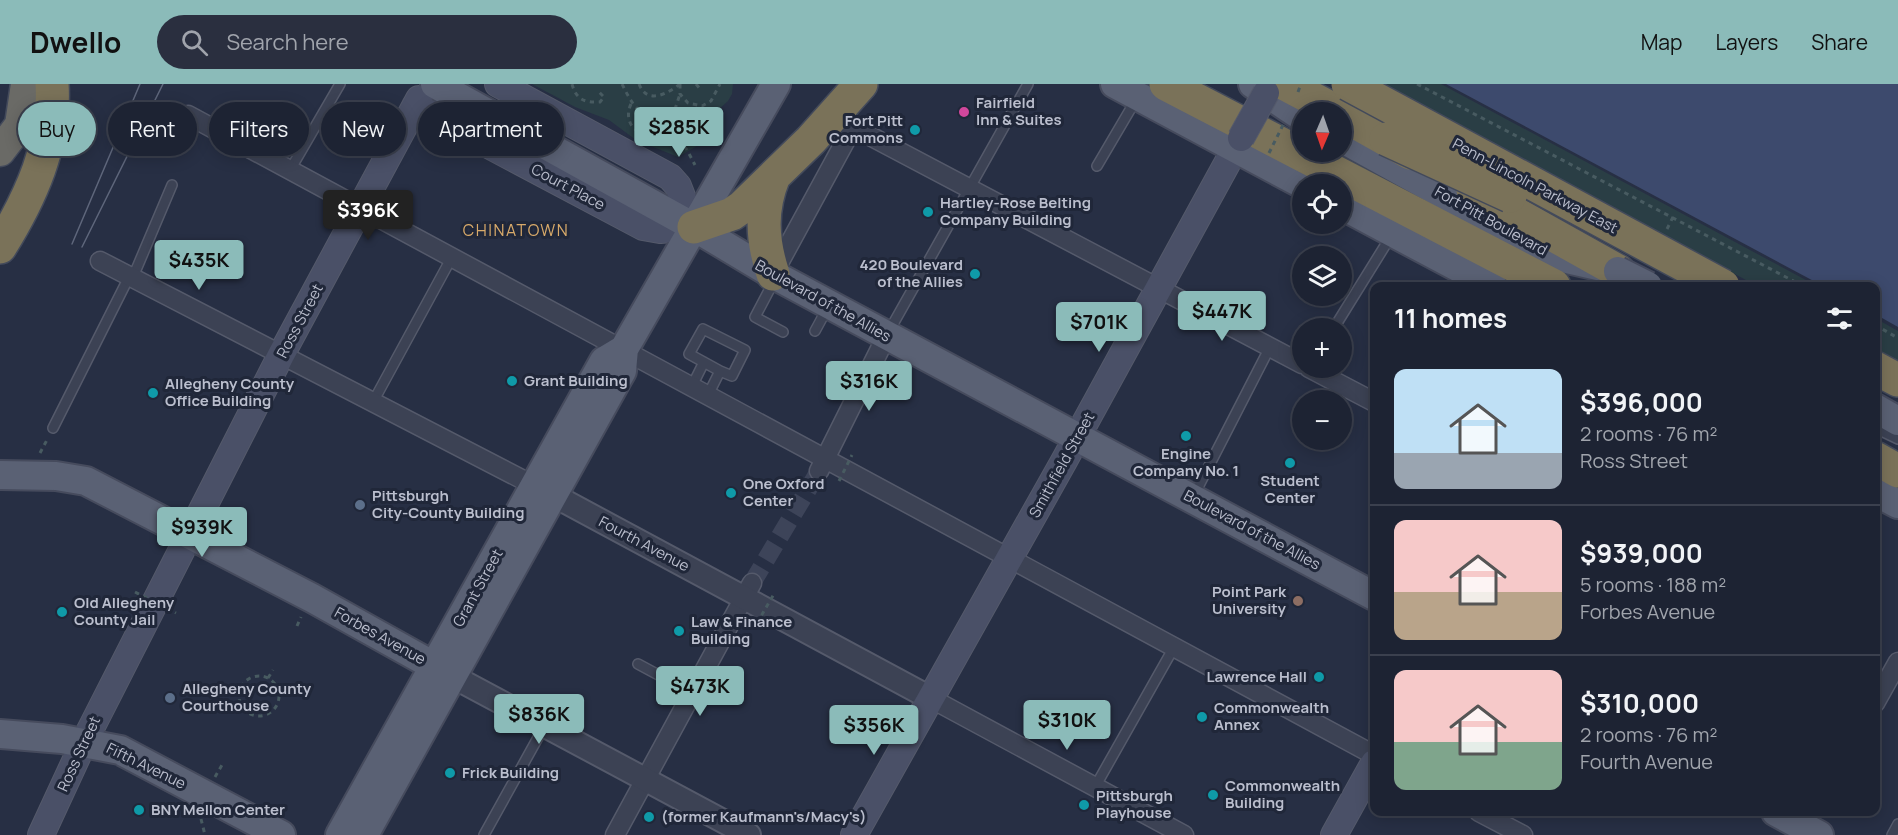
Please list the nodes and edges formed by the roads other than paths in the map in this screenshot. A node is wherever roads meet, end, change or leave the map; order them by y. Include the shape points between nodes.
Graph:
1 (26, 84) edge
2 (52, 84) edge
3 (340, 84) edge
4 (498, 84) edge
5 (776, 84) edge
6 (861, 84) edge
7 (1028, 84) edge
8 (1212, 84) edge
9 (1348, 84) edge
10 (1140, 88) edge
11 (432, 97) edge
12 (1281, 100) edge
13 (197, 120) edge
14 (1352, 120) edge
15 (1386, 139) junction
16 (1238, 143) junction
17 (1352, 144) edge
18 (0, 151) edge
19 (1332, 162) edge
20 (1097, 166) dead end
21 (290, 170) junction
22 (775, 175) junction
23 (1292, 178) edge
24 (172, 184) dead end
25 (970, 189) junction
26 (1383, 195) junction
27 (361, 208) junction
28 (1352, 211) edge
29 (694, 227) junction
30 (1393, 233) junction
31 (0, 248) edge
32 (452, 257) junction
33 (100, 261) dead end
34 (775, 275) junction
35 (132, 276) junction
36 (1618, 279) edge
37 (1485, 282) edge
38 (1546, 282) edge
39 (1670, 282) edge
40 (1716, 282) edge
41 (1159, 289) junction
42 (830, 304) junction
43 (1340, 318) edge
44 (815, 331) dead end
45 (783, 332) dead end
46 (887, 335) junction
47 (1270, 347) junction
48 (624, 349) junction
49 (281, 355) junction
50 (1292, 358) edge
51 (704, 362) junction
52 (720, 371) junction
53 (1880, 371) edge
54 (1329, 378) edge
55 (1898, 380) edge
56 (692, 386) junction
57 (708, 395) junction
58 (1880, 395) edge
59 (1370, 400) edge
60 (373, 402) junction
61 (1898, 404) edge
62 (1880, 411) edge
63 (1898, 421) edge
64 (53, 428) road end
65 (1078, 437) junction
66 (1880, 442) edge
67 (822, 465) junction
68 (1889, 466) edge
69 (16, 473) edge
70 (544, 491) junction
71 (1192, 498) junction
72 (1898, 504) edge
73 (190, 534) junction
74 (1011, 558) junction
75 (748, 590) junction
76 (1370, 594) edge
77 (1173, 649) junction
78 (1898, 662) edge
79 (638, 664) dead end
80 (443, 671) junction
81 (1887, 680) edge
82 (692, 693) junction
83 (1880, 693) edge
84 (932, 699) junction
85 (545, 725) junction
86 (0, 734) edge
87 (84, 742) junction
88 (1370, 753) edge
89 (1370, 770) edge
90 (645, 779) junction
91 (1095, 787) junction
92 (1486, 816) edge
93 (1785, 816) edge
94 (1898, 824) edge
95 (1808, 827) edge
96 (41, 835) edge
97 (281, 835) edge
98 (339, 835) edge
99 (364, 835) edge
100 (484, 835) edge
101 (615, 835) edge
102 (749, 835) edge
103 (854, 835) edge
104 (1184, 835) edge
105 (1334, 835) edge
106 (1522, 835) edge
107 (1892, 835) edge

1 - 18 highway via 20,125
2 - 31 highway via 49,135 37,175 21,214
3 - 21 lane
4 - 29 main road via 670,177 678,186
5 - 29 main road, Grant Street
6 - 22 highway
7 - 25 lane
8 - 12 highway
9 - 40 highway, Penn-Lincoln Parkway East, bridge
10 - 16 main road
10 - 20 lane
10 - 26 highway
11 - 27 main road, Ross Street
11 - 29 main road, Boulevard of the Allies
11 - 29 main road, Court Place via 643,227
12 - 16 main road, Smithfield Street, bridge
13 - 21 street
14 - 15 highway
15 - 36 highway, bridge
15 - 39 highway, bridge via 1503,193
16 - 23 main road
16 - 41 main road, Smithfield Street
17 - 36 main road, Fort Pitt Boulevard via 1554,256
19 - 26 highway
21 - 27 street
22 - 29 highway via 732,214
22 - 34 highway via 763,227 765,248
24 - 35 lane
25 - 34 street via 853,127
25 - 41 street
25 - 46 lane
26 - 38 highway
27 - 32 street
27 - 49 main road, Ross Street
28 - 30 main road
29 - 34 main road, Boulevard of the Allies
29 - 48 main road, Grant Street
30 - 37 main road
30 - 43 lane
32 - 48 street
32 - 60 lane
33 - 35 street, Fourth Avenue
34 - 42 main road, Boulevard of the Allies
34 - 45 lane via 755,317
35 - 49 street, Fourth Avenue
35 - 64 lane
41 - 47 street
41 - 65 main road, Smithfield Street
42 - 44 lane
42 - 46 main road, Boulevard of the Allies
46 - 65 main road, Boulevard of the Allies
46 - 67 street
47 - 50 street
47 - 71 lane
48 - 56 street
48 - 70 main road, Grant Street via 604,361
49 - 60 street, Fourth Avenue
49 - 73 main road, Ross Street
51 - 52 lane
51 - 52 lane via 689,354 703,329 745,350 732,376
51 - 56 lane
52 - 57 lane
53 - 55 highway
54 - 59 street
56 - 57 street
57 - 67 street
58 - 61 highway
60 - 70 street, Fourth Avenue
62 - 63 main road
65 - 71 main road, Boulevard of the Allies
65 - 74 main road, Smithfield Street
66 - 68 lane
67 - 74 street
68 - 72 main road
69 - 73 main road, Forbes Avenue via 86,481
70 - 75 street, Fourth Avenue
70 - 80 main road, Grant Street
71 - 76 main road, Boulevard of the Allies
73 - 80 main road, Forbes Avenue
73 - 87 main road, Ross Street
74 - 77 street
74 - 84 main road, Smithfield Street
75 - 82 street
75 - 84 street, Fourth Avenue
77 - 88 street
77 - 91 lane
78 - 81 street
79 - 82 lane
80 - 85 street, Forbes Avenue
80 - 98 main road, Grant Street
80 - 99 main road, Grant Street
81 - 83 street
82 - 90 street
84 - 91 street, Fourth Avenue
84 - 103 main road, Smithfield Street
85 - 90 street, Forbes Avenue
85 - 100 lane
86 - 87 main road, Fifth Avenue
87 - 96 main road, Ross Street
87 - 97 main road, Fifth Avenue via 120,750
89 - 105 main road
90 - 101 street
90 - 102 street, Forbes Avenue
91 - 104 street, Fourth Avenue
92 - 106 street
93 - 95 main road
94 - 107 lane

